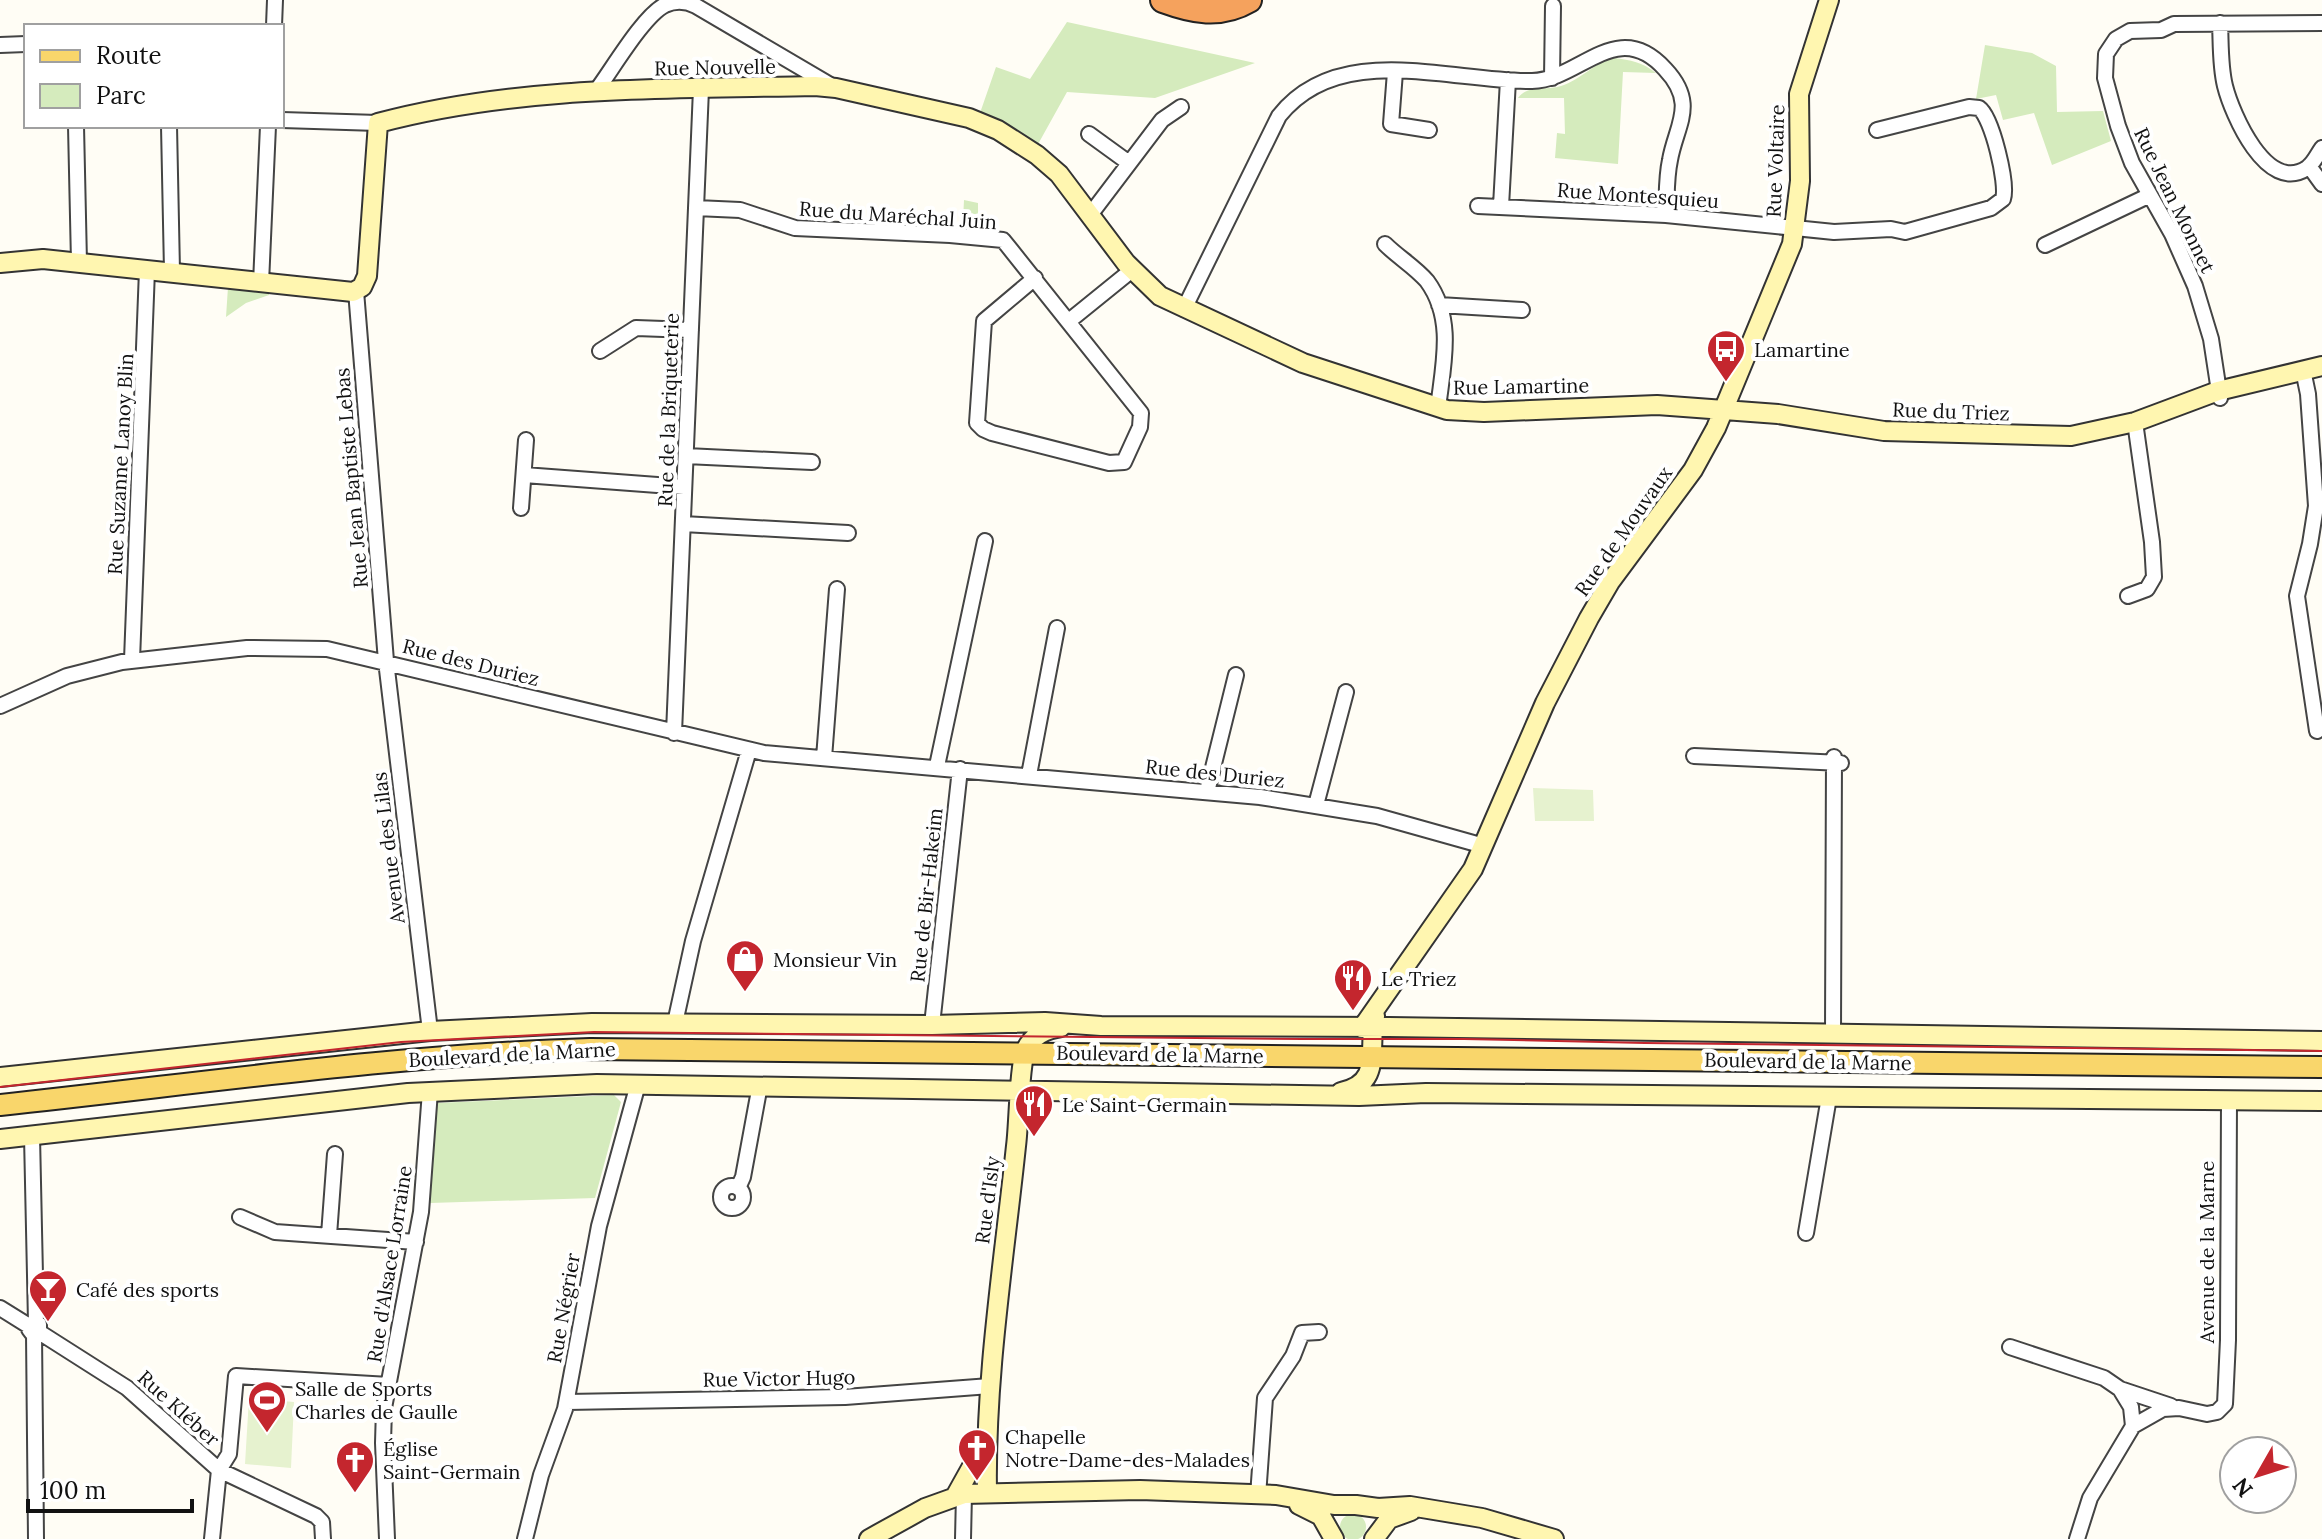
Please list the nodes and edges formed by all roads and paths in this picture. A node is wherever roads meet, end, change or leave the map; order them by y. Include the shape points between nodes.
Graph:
1 (275, 0) edge
2 (1163, 0) edge
3 (1203, 0) edge
4 (1211, 0) edge
5 (1249, 0) edge
6 (1829, 0) edge
7 (679, 1) edge
8 (1553, 6) dead end
9 (2220, 23) junction
10 (2322, 23) edge
11 (274, 24) edge
12 (24, 44) edge
13 (0, 45) edge
14 (1395, 72) junction
15 (1552, 78) junction
16 (1508, 80) junction
17 (836, 88) junction
18 (701, 89) junction
19 (596, 91) junction
20 (1181, 107) dead end
21 (284, 120) edge
22 (378, 123) junction
23 (76, 128) edge
24 (169, 128) edge
25 (268, 128) edge
26 (1429, 130) dead end
27 (1877, 130) dead end
28 (1089, 134) dead end
29 (2322, 148) edge
30 (1129, 163) junction
31 (2309, 166) junction
32 (2322, 184) edge
33 (2148, 196) junction
34 (1478, 206) dead end
35 (1501, 206) junction
36 (696, 208) junction
37 (1090, 215) junction
38 (1666, 215) junction
39 (1795, 228) junction
40 (1385, 244) dead end
41 (2045, 245) dead end
42 (79, 262) junction
43 (0, 263) edge
44 (147, 270) junction
45 (1132, 270) junction
46 (172, 271) junction
47 (1035, 278) junction
48 (261, 283) junction
49 (356, 291) junction
50 (1439, 305) junction
51 (1184, 309) junction
52 (1522, 310) dead end
53 (1069, 321) junction
54 (691, 330) junction
55 (600, 351) dead end
56 (2313, 372) edge
57 (2219, 395) junction
58 (1438, 408) junction
59 (1723, 410) junction
60 (2135, 422) junction
61 (526, 440) dead end
62 (686, 456) junction
63 (812, 462) dead end
64 (524, 475) junction
65 (684, 487) junction
66 (521, 508) dead end
67 (683, 524) junction
68 (848, 533) dead end
69 (985, 541) dead end
70 (837, 589) dead end
71 (2128, 596) dead end
72 (1057, 628) dead end
73 (132, 660) junction
74 (386, 661) junction
75 (1236, 675) dead end
76 (1346, 692) dead end
77 (0, 706) edge
78 (2317, 731) dead end
79 (674, 733) junction
80 (749, 750) junction
81 (1694, 756) dead end
82 (824, 758) junction
83 (937, 766) junction
84 (960, 769) junction
85 (1029, 775) junction
86 (1207, 792) junction
87 (1316, 805) junction
88 (1484, 846) junction
89 (675, 1023) junction
90 (932, 1025) junction
91 (1101, 1026) junction
92 (1367, 1028) junction
93 (430, 1031) junction
94 (1833, 1034) junction
95 (2322, 1041) edge
96 (1371, 1062) junction
97 (2322, 1067) edge
98 (1023, 1071) junction
99 (0, 1077) edge
100 (2322, 1078) edge
101 (638, 1084) junction
102 (760, 1085) junction
103 (430, 1091) junction
104 (1334, 1094) junction
105 (1829, 1097) junction
106 (2229, 1100) junction
107 (2322, 1101) edge
108 (0, 1105) edge
109 (0, 1115) edge
110 (32, 1136) junction
111 (0, 1139) edge
112 (335, 1154) dead end
113 (738, 1188) dead end
114 (240, 1217) dead end
115 (1806, 1233) dead end
116 (329, 1235) junction
117 (416, 1242) junction
118 (0, 1308) edge
119 (35, 1328) junction
120 (1319, 1332) dead end
121 (2010, 1347) dead end
122 (389, 1385) junction
123 (990, 1386) junction
124 (2120, 1389) junction
125 (567, 1402) junction
126 (2179, 1408) junction
127 (2133, 1426) junction
128 (986, 1441) junction
129 (219, 1470) junction
130 (987, 1493) junction
131 (960, 1494) junction
132 (1258, 1496) junction
133 (1356, 1506) junction
134 (1434, 1510) junction
135 (1333, 1537) edge
136 (1374, 1537) edge
137 (36, 1539) edge
138 (212, 1539) edge
139 (323, 1539) edge
140 (387, 1539) edge
141 (525, 1539) edge
142 (869, 1539) edge
143 (963, 1539) edge
144 (1554, 1539) edge
145 (2077, 1539) edge

1 - 11 street
2 - 5 highway via 1206,12
3 - 4 highway
6 - 39 street, Rue Voltaire via 1799,94
7 - 17 street
7 - 19 street via 650,18
8 - 15 street
9 - 10 street, Rue Jean Monnet
9 - 31 street via 2225,85 2247,137 2276,169 2294,172
9 - 33 street, Rue Jean Monnet via 2130,31 2107,50 2105,78 2118,126
12 - 13 street
14 - 16 street
14 - 26 street via 1391,124
14 - 51 street via 1334,77 1284,109
15 - 16 street
15 - 38 street via 1598,53 1620,49 1640,52 1665,69 1680,95 1683,116 1669,163
16 - 35 street
17 - 18 street, Rue Nouvelle
17 - 37 street, Rue Nouvelle via 969,118 998,130 1052,167
18 - 19 street, Rue Nouvelle
18 - 36 street, Rue de la Briqueterie
19 - 22 street, Rue Nouvelle via 479,103
20 - 30 street via 1162,120
21 - 22 street
22 - 49 street via 367,276
23 - 42 street
24 - 46 street
25 - 48 street
27 - 39 street, Rue Montesquieu via 1979,108 1987,117 1998,157 2003,199 1991,208 1915,231
28 - 30 street
29 - 31 street
30 - 37 street
31 - 32 street
33 - 41 street
33 - 57 street, Rue Jean Monnet via 2178,246 2198,296
34 - 35 street, Rue Montesquieu
35 - 38 street, Rue Montesquieu
36 - 47 street, Rue du Maréchal Juin via 740,210 795,228 999,238
36 - 54 street, Rue de la Briqueterie
37 - 45 street, Rue Lamartine
38 - 39 street, Rue Montesquieu
39 - 59 street, Rue Voltaire via 1786,262
40 - 50 street via 1426,281
42 - 43 street
42 - 44 street
44 - 46 street
44 - 73 street, Rue Suzanne Lanoy Blin
45 - 51 street, Rue Lamartine
45 - 53 street
46 - 48 street
47 - 53 street, Rue du Maréchal Juin
47 - 53 street, Rue du Maréchal Juin via 984,321 977,423 987,431 1119,464 1129,456 1141,413
48 - 49 street
49 - 74 street, Rue Jean Baptiste Lebas
50 - 52 street
50 - 58 street via 1445,339
51 - 58 street, Rue Lamartine via 1325,371
54 - 55 street via 636,328
54 - 62 street, Rue de la Briqueterie
56 - 57 street, Rue du Triez
56 - 78 street via 2316,506 2297,596
57 - 60 street, Rue du Triez
58 - 59 street, Rue Lamartine via 1484,412 1642,405
59 - 60 street, Rue du Triez via 1884,431 2053,437
59 - 88 street, Rue de Mouvaux via 1693,470 1602,594 1538,720
60 - 71 street via 2154,577 2147,589
61 - 64 street
62 - 63 street
62 - 65 street, Rue de la Briqueterie
64 - 65 street
64 - 66 street
65 - 67 street, Rue de la Briqueterie
67 - 68 street
67 - 79 street, Rue de la Briqueterie
69 - 83 street
70 - 82 street
72 - 85 street
73 - 74 street, Rue des Duriez via 270,648 327,649
73 - 77 street, Rue des Duriez via 74,673
74 - 79 street, Rue des Duriez
74 - 93 street, Avenue des Lilas
75 - 86 street
76 - 87 street
79 - 80 street, Rue des Duriez
80 - 82 street, Rue des Duriez
80 - 89 street
81 - 94 street via 1836,761
82 - 83 street, Rue des Duriez
83 - 84 street, Rue des Duriez
84 - 85 street, Rue des Duriez
84 - 90 street, Rue de Bir-Hakeim
85 - 86 street, Rue des Duriez
86 - 87 street, Rue des Duriez
87 - 88 street, Rue des Duriez
88 - 92 street, Rue de Mouvaux
89 - 90 street, Boulevard de la Marne
89 - 93 street, Boulevard de la Marne
90 - 91 street, Boulevard de la Marne
91 - 92 street, Boulevard de la Marne
91 - 98 street via 1048,1030 1034,1039
92 - 94 street, Boulevard de la Marne
92 - 96 street
93 - 99 street, Boulevard de la Marne
94 - 95 street, Boulevard de la Marne
96 - 97 main road, Boulevard de la Marne
96 - 98 main road, Boulevard de la Marne
96 - 100 main road, Boulevard de la Marne
96 - 104 street via 1361,1085
98 - 102 street, Boulevard de la Marne
98 - 104 street, Boulevard de la Marne via 1081,1091
98 - 108 main road, Boulevard de la Marne via 703,1048 516,1051 361,1063
98 - 109 main road, Boulevard de la Marne via 1000,1062 534,1061 373,1072
98 - 123 street, Rue d'Isly
101 - 102 street, Boulevard de la Marne
101 - 103 street, Boulevard de la Marne
101 - 125 street, Rue Négrier via 599,1226
102 - 113 street
103 - 110 street, Boulevard de la Marne
103 - 117 street, Rue d'Alsace Lorraine
104 - 105 street, Boulevard de la Marne
105 - 106 street, Boulevard de la Marne
105 - 115 street
106 - 107 street, Boulevard de la Marne
106 - 126 street, Avenue de la Marne via 2225,1404 2212,1414
110 - 111 street, Boulevard de la Marne
110 - 119 street
112 - 116 street
114 - 116 street via 275,1232
116 - 117 street
117 - 122 street, Rue d'Alsace Lorraine
118 - 119 street, Rue Kléber
119 - 129 street, Rue Kléber via 127,1388
119 - 137 street
120 - 132 street via 1302,1326 1293,1356 1265,1398
121 - 124 street via 2104,1378
122 - 129 street via 236,1376 229,1454
122 - 140 street, Rue d'Alsace Lorraine via 383,1426
123 - 125 street, Rue Victor Hugo via 845,1397
123 - 128 street, Rue d'Isly
124 - 126 street
124 - 127 street via 2131,1407
125 - 141 street, Rue Négrier
126 - 127 street via 2157,1411
127 - 145 street via 2090,1498
128 - 130 street, Rue d'Isly
128 - 131 street, Rue d'Isly
129 - 138 street
129 - 139 street, Rue Kléber via 316,1516
130 - 131 street
130 - 132 street via 1181,1491
131 - 142 street
131 - 143 street
132 - 133 street
132 - 135 street via 1316,1512
133 - 134 street
133 - 135 street via 1335,1515
133 - 136 street via 1374,1517
134 - 136 street via 1400,1513
134 - 144 street

